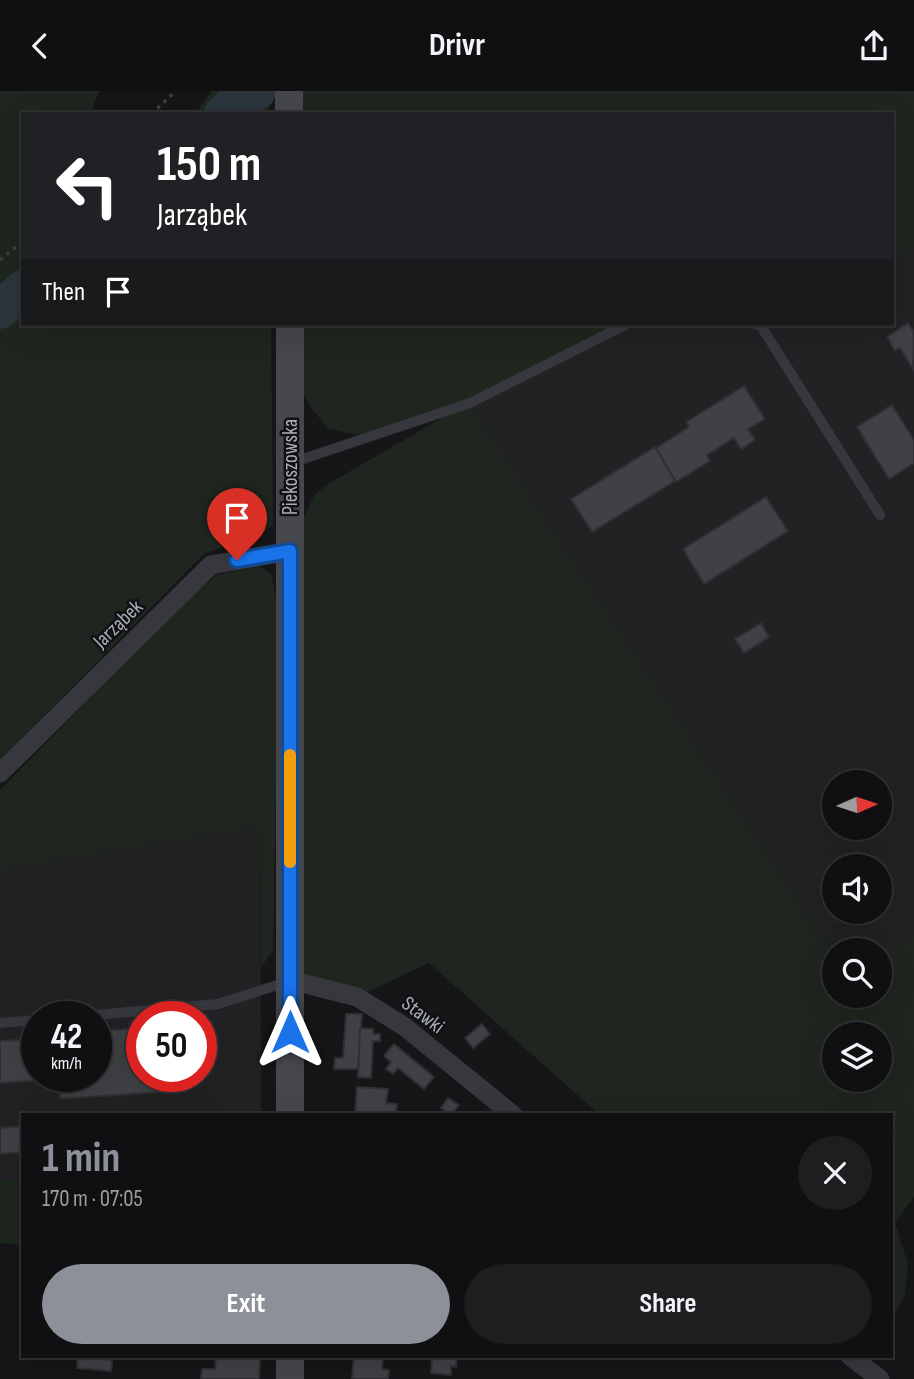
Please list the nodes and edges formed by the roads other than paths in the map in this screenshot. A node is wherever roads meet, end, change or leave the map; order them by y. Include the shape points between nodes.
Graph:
1 (289, 91) edge
2 (289, 112) edge
3 (290, 326) edge
4 (623, 326) edge
5 (761, 326) edge
6 (290, 464) junction
7 (880, 515) dead end
8 (290, 551) junction
9 (0, 773) edge
10 (290, 980) junction
11 (112, 1014) edge
12 (21, 1021) edge
13 (0, 1023) edge
14 (290, 1113) edge
15 (511, 1113) edge
16 (290, 1358) edge
17 (853, 1358) edge
18 (290, 1379) edge
19 (880, 1379) edge

1 - 2 main road
3 - 6 main road, Piekoszowska
4 - 6 lane via 470,403
5 - 7 lane
6 - 8 main road, Piekoszowska
8 - 9 street, Jarząbek via 211,565
8 - 10 main road, Piekoszowska
10 - 11 lane via 218,1004
10 - 14 main road, Piekoszowska
10 - 15 street, Stawki via 357,997 405,1027
12 - 13 lane
16 - 18 main road
17 - 19 street

